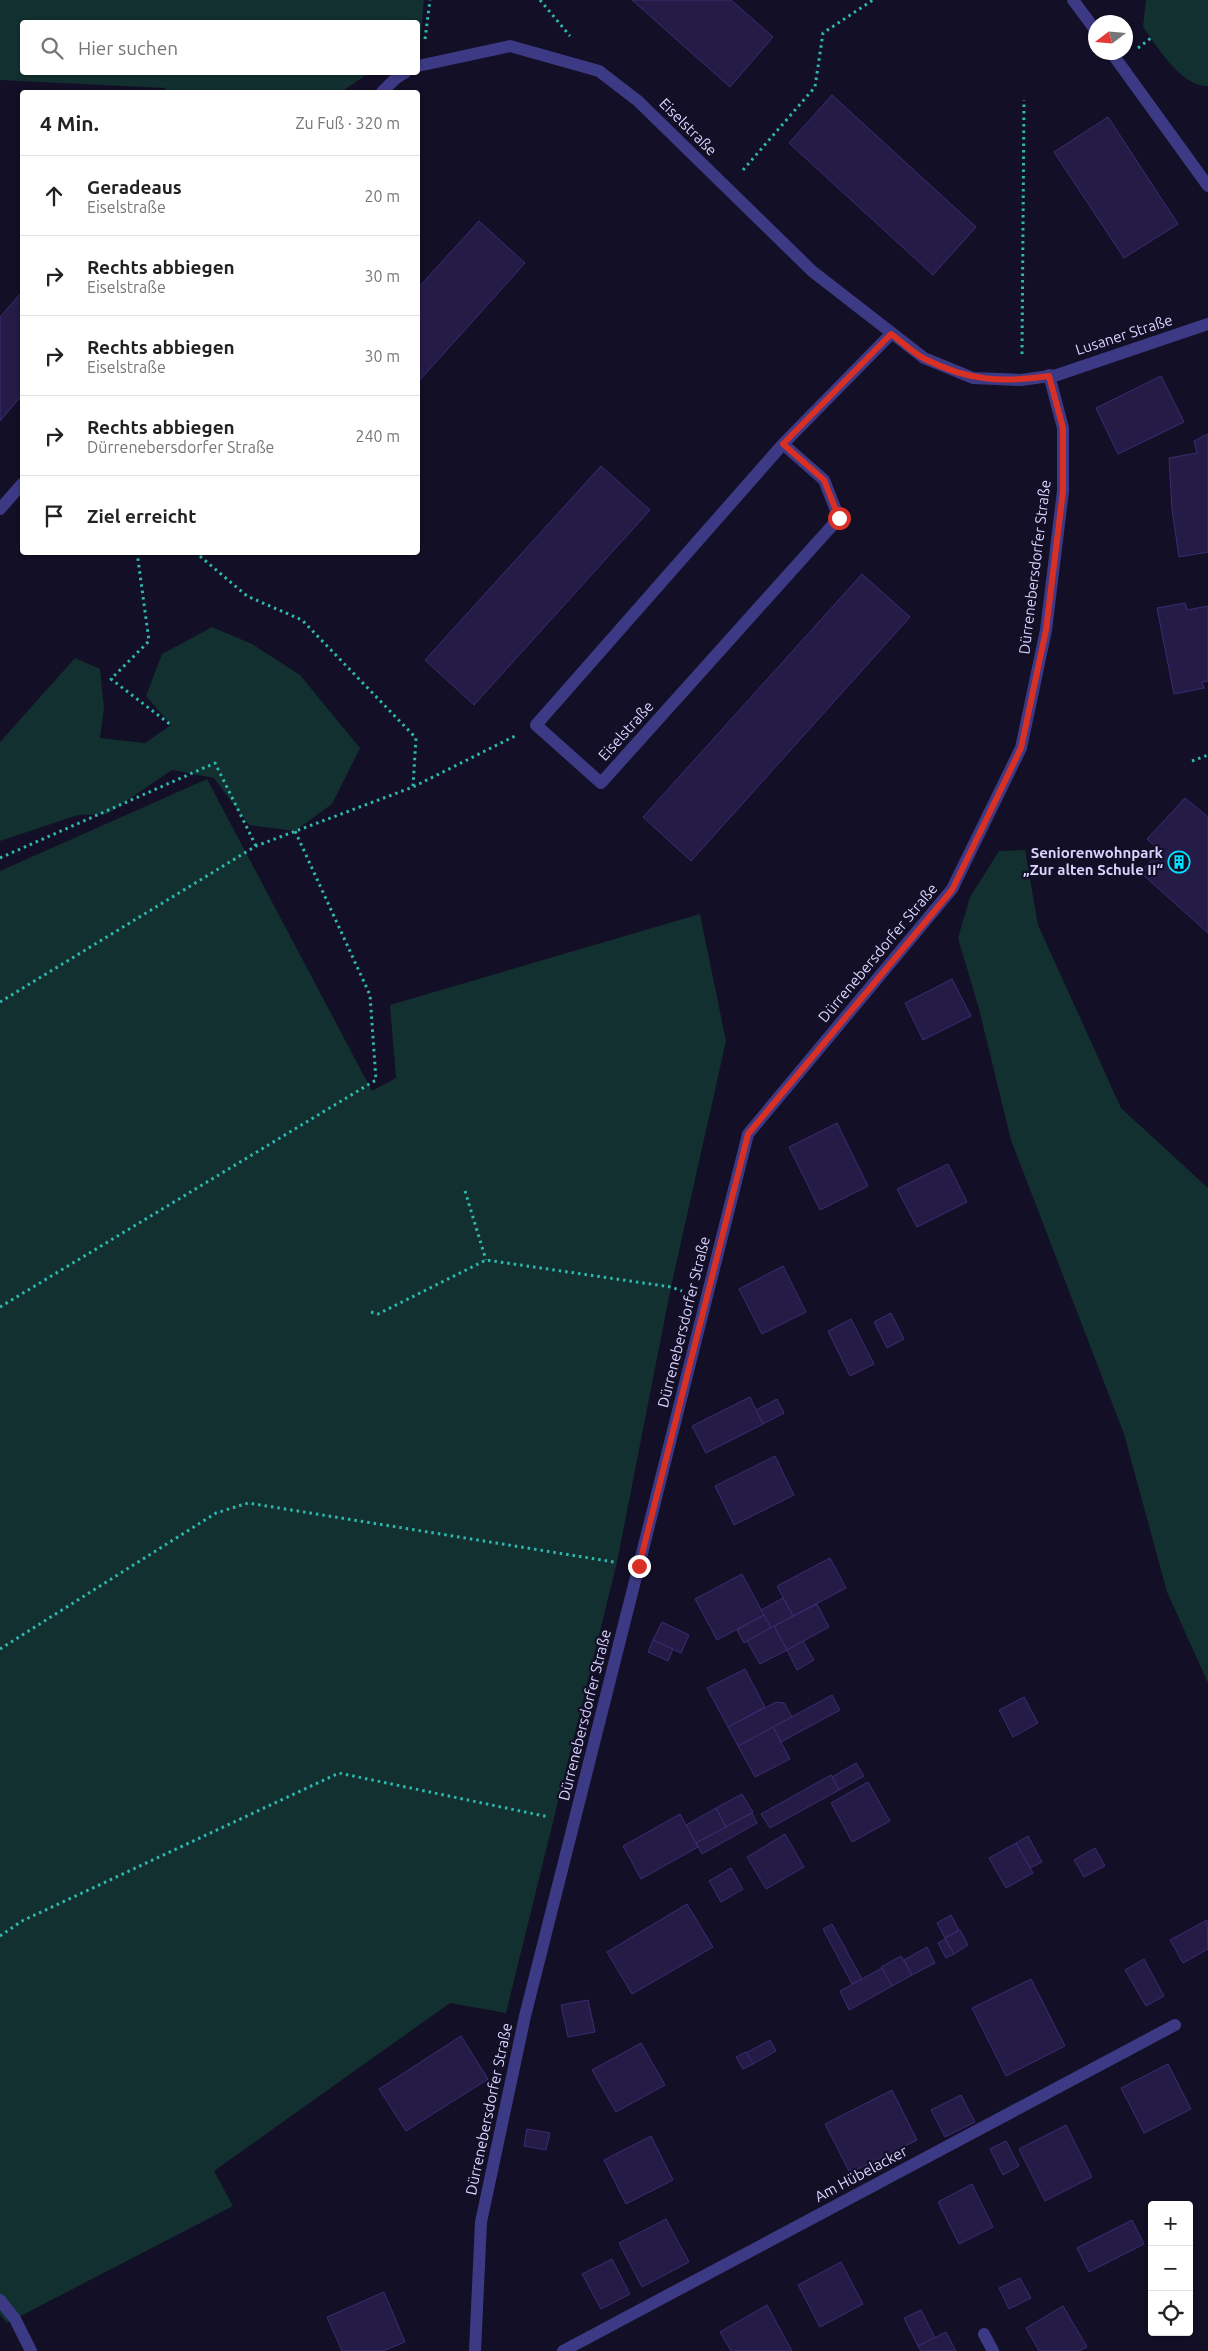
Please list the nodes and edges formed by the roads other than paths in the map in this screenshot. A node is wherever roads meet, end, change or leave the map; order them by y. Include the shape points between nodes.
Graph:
1 (1073, 0) edge
2 (1088, 20) edge
3 (1117, 60) edge
4 (420, 66) edge
5 (401, 75) edge
6 (384, 90) edge
7 (1208, 186) edge
8 (1208, 324) edge
9 (891, 334) junction
10 (1049, 376) junction
11 (783, 444) junction
12 (20, 486) edge
13 (0, 509) edge
14 (1175, 2025) dead end
15 (0, 2300) edge
16 (984, 2334) dead end
17 (31, 2351) edge
18 (474, 2351) edge
19 (563, 2351) edge
20 (993, 2351) edge

1 - 2 street
3 - 7 street
4 - 9 street, Eiselstraße via 510,46 599,71 638,101 812,271
5 - 6 street
8 - 10 street, Lusaner Straße
9 - 10 street, Eiselstraße via 924,358 973,378 1021,380
9 - 11 street
10 - 18 street, Dürrenebersdorfer Straße via 1063,428 1063,491 1046,630 1021,748 952,890 748,1134 525,2016 481,2222
11 - 11 street, Eiselstraße via 536,725 600,783 839,518 824,480
12 - 13 street
14 - 19 street, Am Hübelacker
15 - 17 street via 15,2319
16 - 20 street

